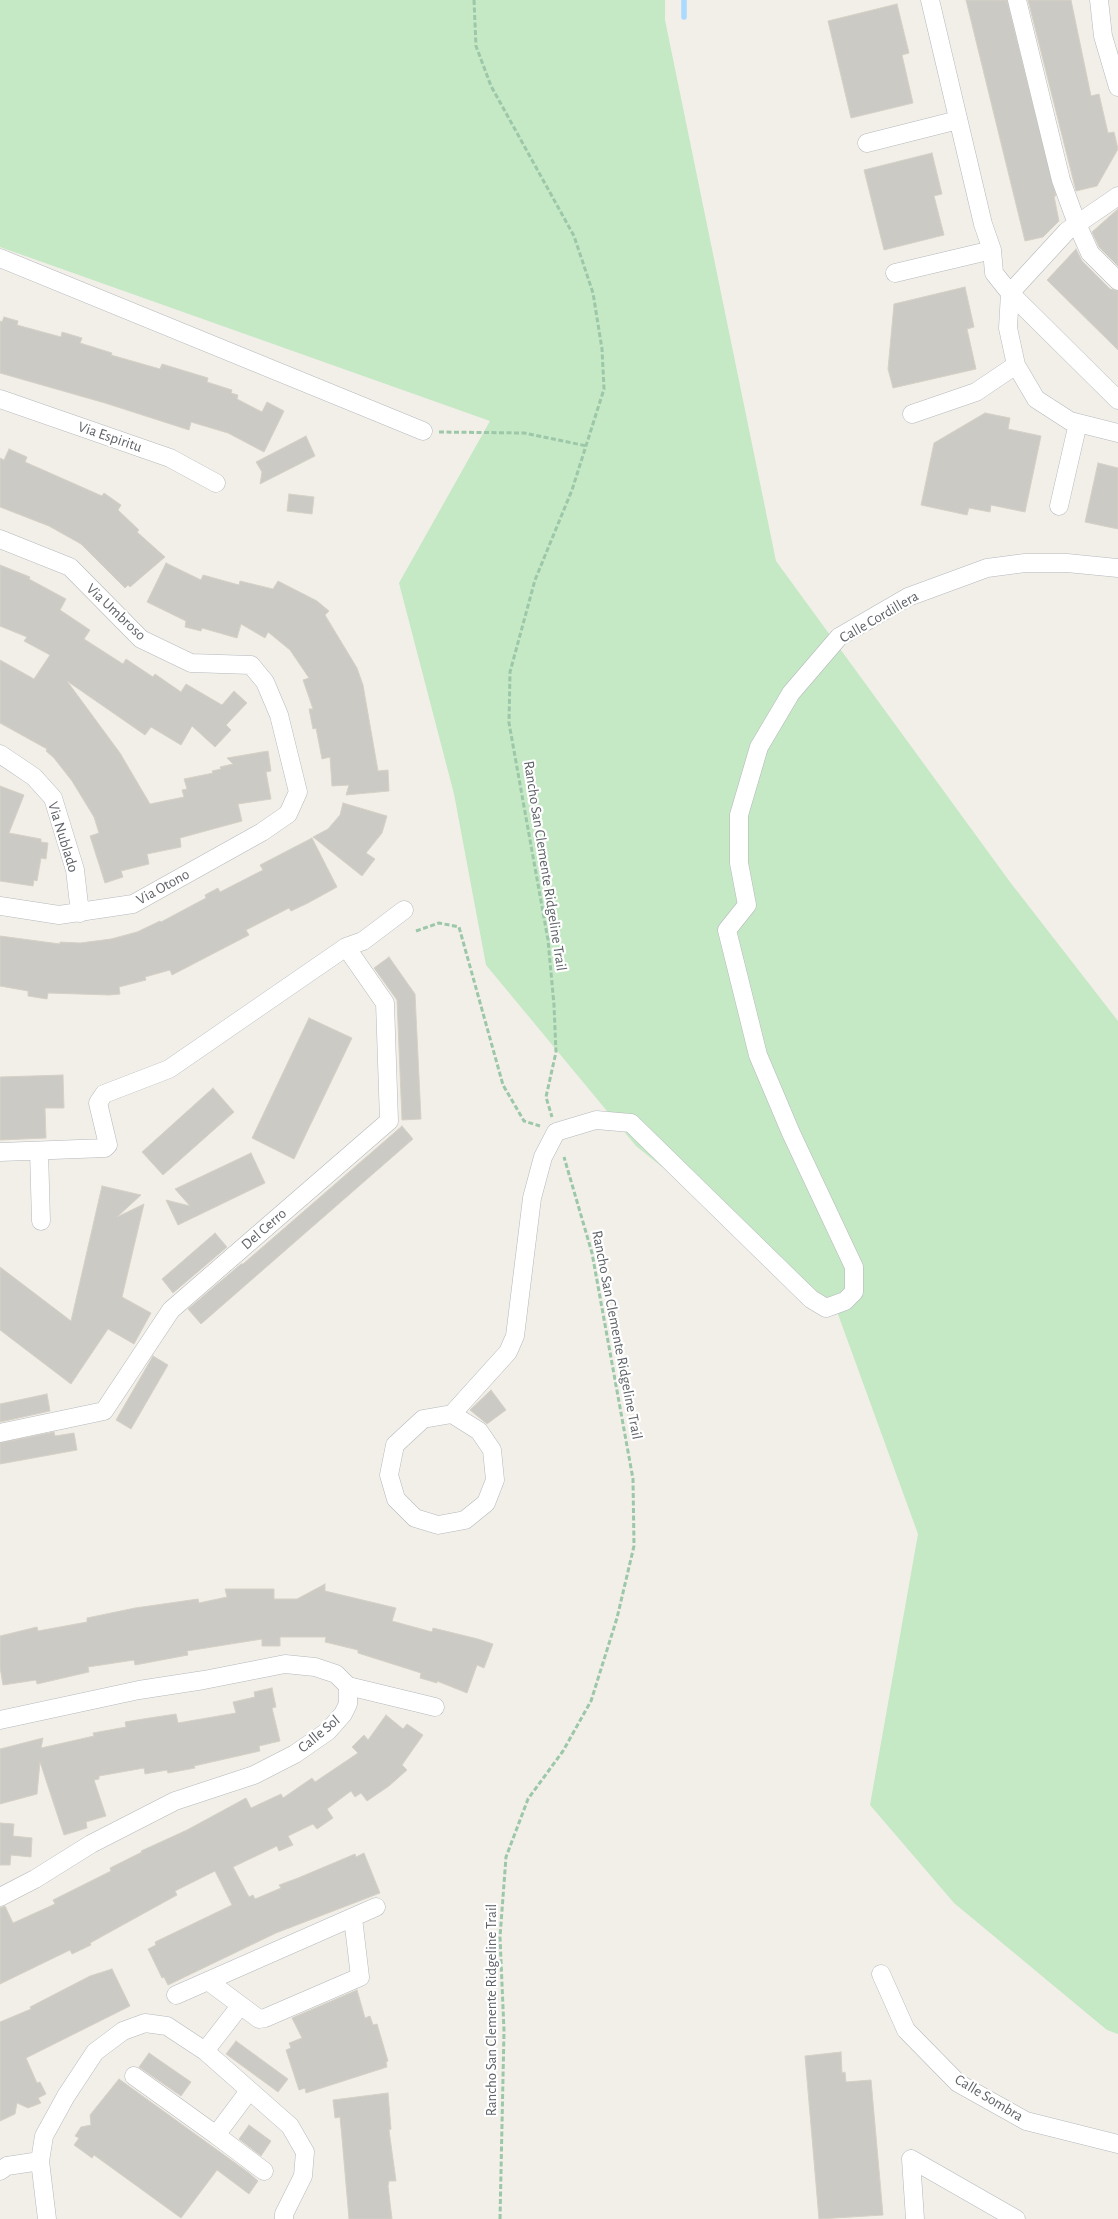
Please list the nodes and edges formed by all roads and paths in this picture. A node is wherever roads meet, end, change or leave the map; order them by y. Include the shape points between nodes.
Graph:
1 (474, 0) edge
2 (930, 0) edge
3 (1017, 0) edge
4 (1099, 0) edge
5 (1118, 87) edge
6 (958, 120) junction
7 (867, 143) dead end
8 (1118, 196) edge
9 (1077, 224) junction
10 (992, 250) junction
11 (0, 258) edge
12 (895, 273) dead end
13 (1118, 281) edge
14 (1010, 293) junction
15 (1016, 365) junction
16 (0, 400) edge
17 (1118, 400) edge
18 (912, 414) dead end
19 (1078, 423) junction
20 (423, 431) joint
21 (1118, 433) edge
22 (587, 446) junction
23 (216, 482) dead end
24 (1058, 506) dead end
25 (0, 538) edge
26 (1118, 568) edge
27 (0, 754) edge
28 (298, 792) joint
29 (0, 906) edge
30 (404, 910) dead end
31 (80, 913) junction
32 (416, 931) dead end
33 (346, 947) junction
34 (556, 1132) junction
35 (39, 1151) junction
36 (0, 1152) edge
37 (41, 1221) dead end
38 (452, 1414) junction
39 (0, 1433) edge
40 (348, 1686) junction
41 (436, 1707) dead end
42 (0, 1720) edge
43 (0, 1897) edge
44 (376, 1907) dead end
45 (352, 1918) junction
46 (881, 1974) dead end
47 (208, 1981) junction
48 (176, 1995) dead end
49 (240, 2006) junction
50 (205, 2051) junction
51 (134, 2076) dead end
52 (249, 2091) junction
53 (216, 2135) junction
54 (1118, 2144) edge
55 (40, 2161) junction
56 (0, 2171) edge
57 (264, 2171) dead end
58 (47, 2219) edge
59 (284, 2219) edge
60 (500, 2219) edge
61 (915, 2219) edge
62 (1016, 2219) edge

1 - 22 path, Rancho San Clemente Ridgeline Trail via 476,46 491,86 574,236 593,294 602,349 604,390
2 - 6 street
3 - 9 street via 1061,180
4 - 5 street via 1103,36
6 - 7 street
6 - 10 street
8 - 9 street
9 - 13 street via 1090,253
9 - 14 street
10 - 12 street
10 - 14 street via 994,273
11 - 20 street
14 - 15 street via 1008,328
14 - 17 street
15 - 18 street via 976,392
15 - 19 street via 1036,399
16 - 23 street, Via Espiritu via 170,458
19 - 21 street
19 - 24 street
20 - 22 path via 524,433
22 - 34 path, Rancho San Clemente Ridgeline Trail via 535,580 510,672 509,723 548,940 556,1052 546,1097
25 - 28 street, Via Umbroso via 70,567 141,639 191,663 251,665 265,682 279,715
26 - 34 street, Calle Cordillera via 1067,563 1025,563 987,568 908,597 839,637 791,693 759,747 739,815 739,863 747,905 727,930 758,1055 854,1267 854,1292 845,1301 826,1308 811,1299 631,1123 596,1120
27 - 31 street, Via Nublado via 34,777 53,798 75,870
28 - 31 street, Via Otono via 288,814 133,904
29 - 31 street, Via Otono via 60,915
30 - 33 street via 363,941
32 - 34 path via 440,923 459,927 503,1085 524,1121
33 - 35 street via 169,1069 104,1094 98,1103 108,1145 105,1148
33 - 39 street, Del Cerro via 385,1002 389,1121 171,1310 104,1411
34 - 38 street via 543,1157 532,1198 515,1336 508,1352
34 - 60 path, Rancho San Clemente Ridgeline Trail via 592,1253 633,1479 634,1546 617,1618 591,1701 562,1751 528,1799 506,1857 500,1937 504,2031
35 - 36 street
35 - 37 street
38 - 38 street via 423,1420 395,1445 389,1475 396,1499 415,1518 438,1525 465,1520 486,1502 496,1480 492,1450 479,1431
40 - 41 street
40 - 42 street via 336,1674 314,1667 285,1664 139,1690
40 - 43 street, Calle Sol via 348,1704 343,1714 328,1731 295,1754 254,1775 175,1801 91,1844
44 - 45 street
45 - 47 street
45 - 49 street via 360,1977 259,2019
46 - 54 street, Calle Sombra via 906,2030 958,2083 1026,2121
47 - 48 street
47 - 49 street
49 - 50 street
50 - 52 street
50 - 55 street via 168,2026 145,2023 123,2031 95,2052 66,2096 44,2136
51 - 53 street
52 - 53 street
52 - 59 street via 290,2126 305,2152 303,2176
53 - 57 street
55 - 56 street via 7,2166
55 - 58 street
61 - 62 street via 911,2159

